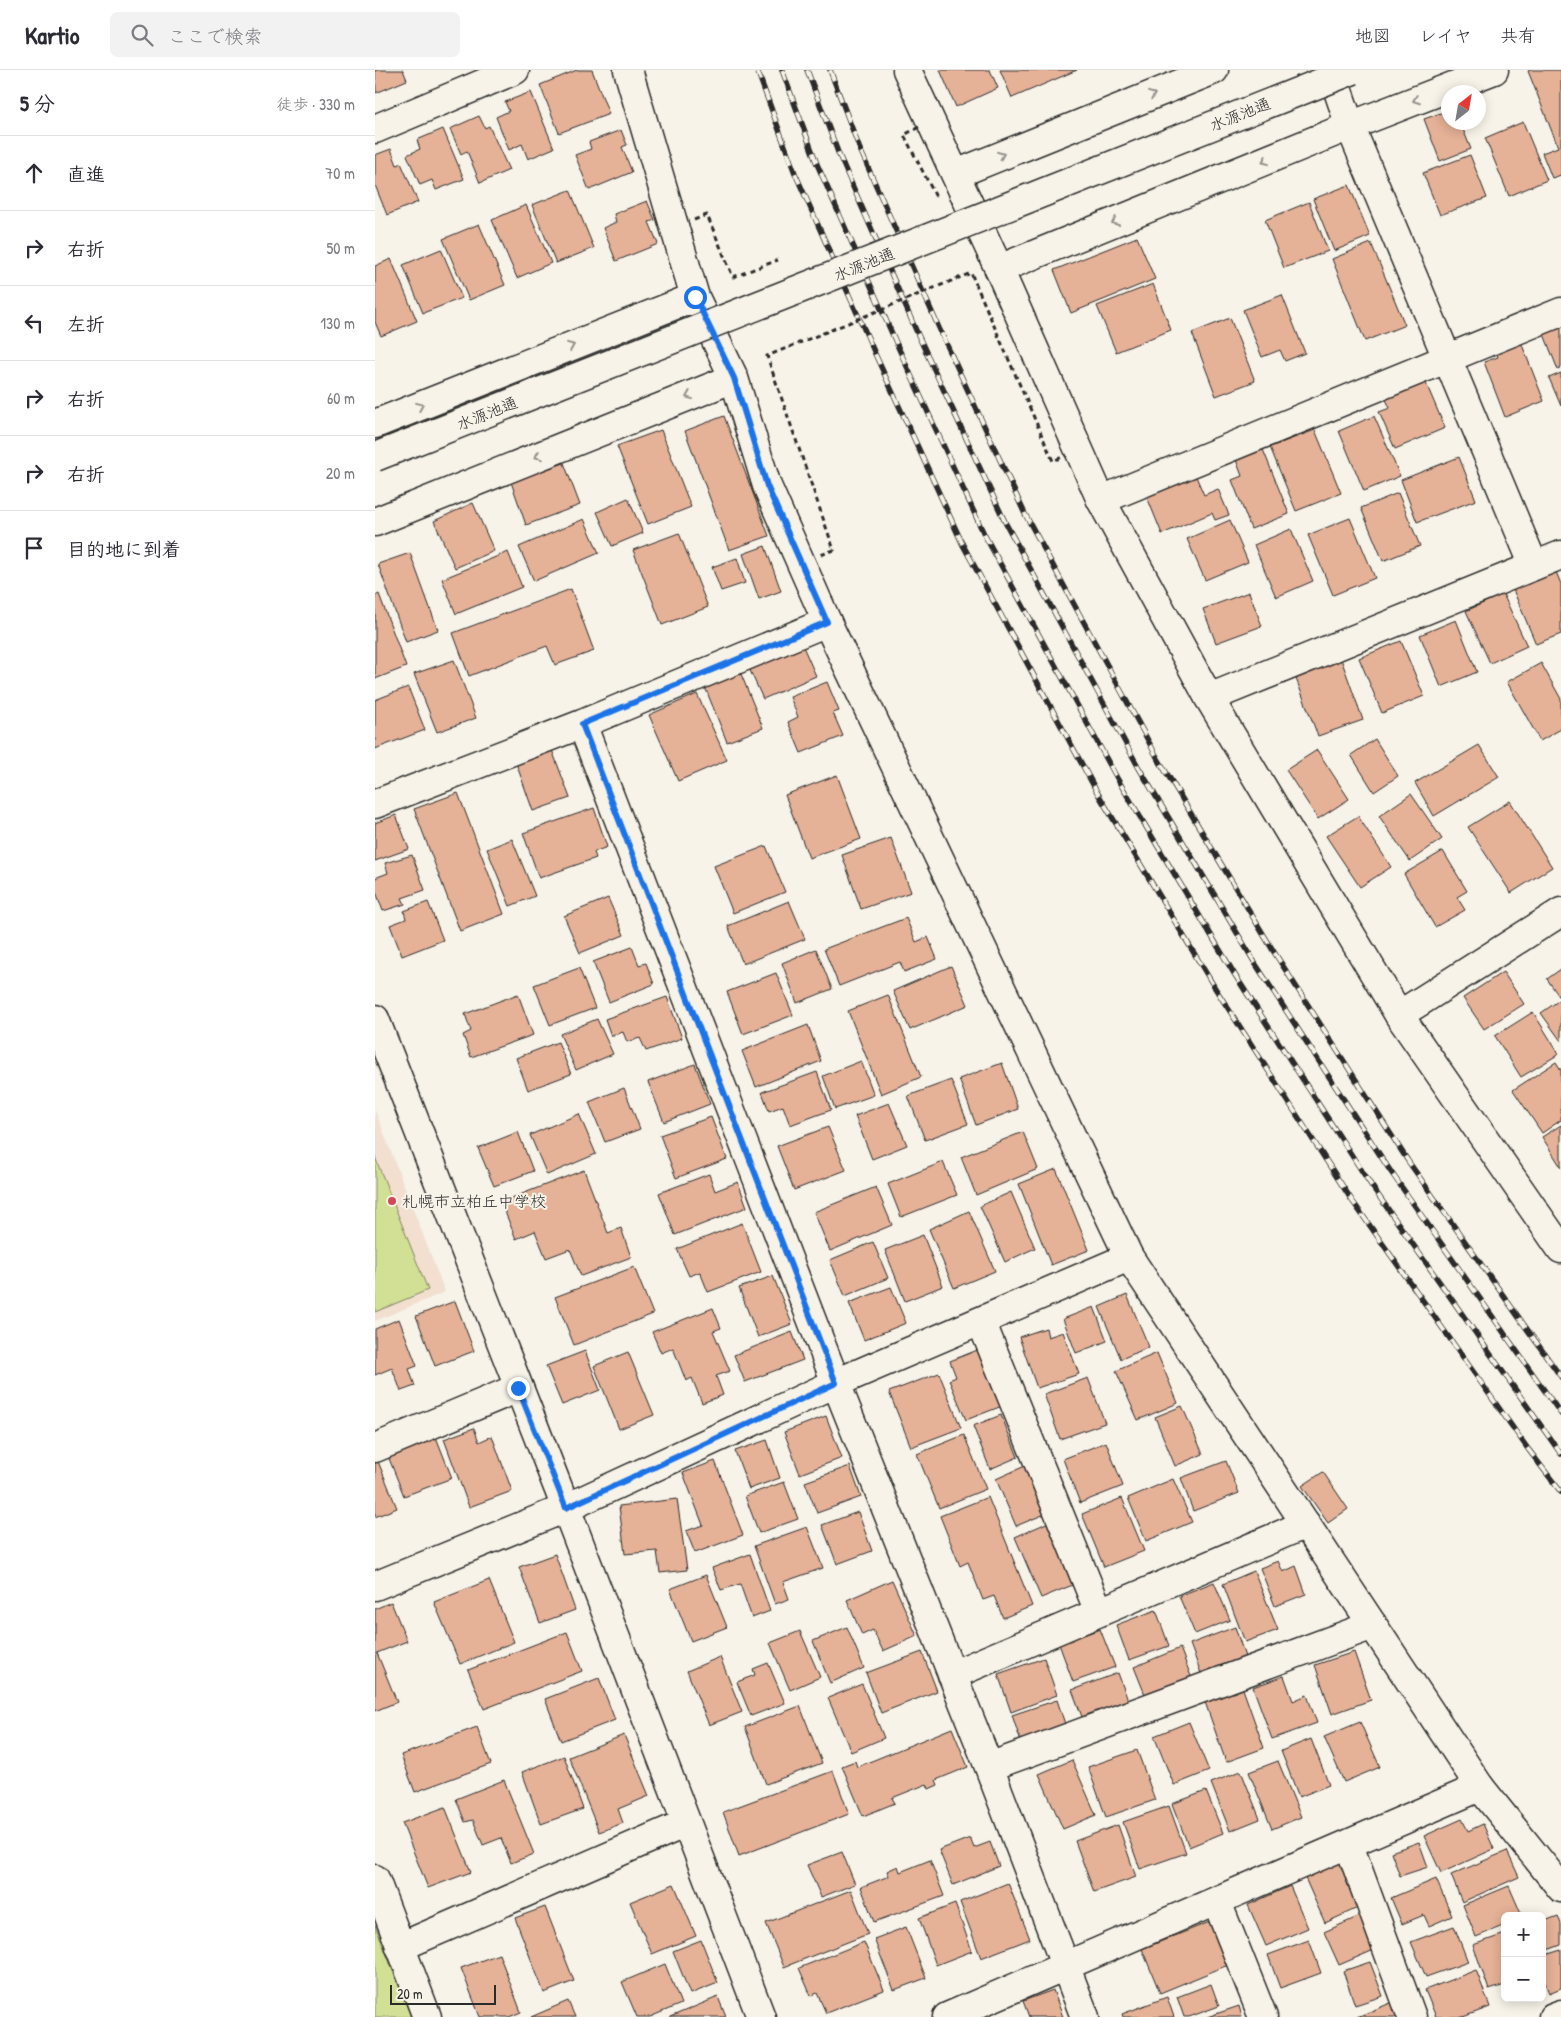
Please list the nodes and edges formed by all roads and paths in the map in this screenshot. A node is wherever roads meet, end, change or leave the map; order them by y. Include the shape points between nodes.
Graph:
1 (515, 70) edge
2 (628, 70) edge
3 (907, 70) edge
4 (1214, 70) edge
5 (1331, 70) edge
6 (1353, 70) edge
7 (1494, 70) edge
8 (1351, 126) junction
9 (919, 127) dead end
10 (375, 129) edge
11 (955, 174) junction
12 (928, 203) dead end
13 (694, 220) dead end
14 (780, 259) dead end
15 (999, 269) junction
16 (695, 297) junction
17 (1561, 312) edge
18 (1448, 358) junction
19 (734, 378) junction
20 (375, 424) edge
21 (1067, 455) dead end
22 (375, 457) edge
23 (1101, 500) junction
24 (375, 522) edge
25 (821, 554) dead end
26 (1561, 555) edge
27 (1534, 566) junction
28 (827, 622) junction
29 (1209, 698) junction
30 (582, 724) junction
31 (375, 804) edge
32 (1561, 912) edge
33 (1399, 1015) junction
34 (375, 1019) edge
35 (1559, 1244) edge
36 (1129, 1257) junction
37 (981, 1321) junction
38 (836, 1383) junction
39 (518, 1388) junction
40 (375, 1448) edge
41 (566, 1508) junction
42 (1306, 1524) junction
43 (375, 1586) edge
44 (1099, 1612) junction
45 (1373, 1625) junction
46 (952, 1675) junction
47 (989, 1767) junction
48 (1480, 1787) junction
49 (686, 1823) junction
50 (1349, 1845) junction
51 (375, 1879) edge
52 (1561, 1888) edge
53 (1217, 1902) junction
54 (400, 1948) junction
55 (1065, 1966) junction
56 (1561, 2014) edge
57 (427, 2017) edge
58 (761, 2017) edge
59 (947, 2017) edge
60 (1085, 2017) edge
61 (1263, 2017) edge
62 (1412, 2017) edge
63 (1553, 2017) edge

1 - 10 street
2 - 16 street
3 - 11 street
11 -> 4 street
5 - 8 street
6 - 22 street, 水源池通, bridge
7 -> 8 street
8 -> 15 street
8 - 18 street
9 - 12 path, bridge via 904,135 937,199
11 - 15 street
13 - 14 path, bridge via 707,215 733,277
15 - 23 street
16 - 19 street
20 -> 16 street
17 - 18 street
18 - 23 street
18 - 27 street
19 -> 24 street
19 - 28 street via 767,486
21 - 25 path, bridge via 1053,461 971,273 767,356 834,550
23 - 29 street
26 - 27 street
27 - 29 street
28 - 30 street
28 - 36 street
29 - 33 street
30 - 31 street
30 - 38 street
32 - 33 street
33 - 35 street
34 - 39 street
36 - 37 street
36 - 42 street
37 - 38 street
37 - 44 street
38 - 41 street
38 - 46 street
39 - 40 street
39 - 41 street
41 - 43 street
41 - 49 street
42 - 44 street
42 - 45 street
44 - 46 street
45 - 47 street
45 - 48 street
46 - 47 street
47 - 55 street
48 - 50 street
48 - 52 street
49 - 54 street
49 - 58 street
50 - 53 street
50 - 62 street
51 - 54 street
53 - 55 street
53 - 61 street
54 - 57 street
55 - 59 street
55 - 60 street
56 - 63 street

